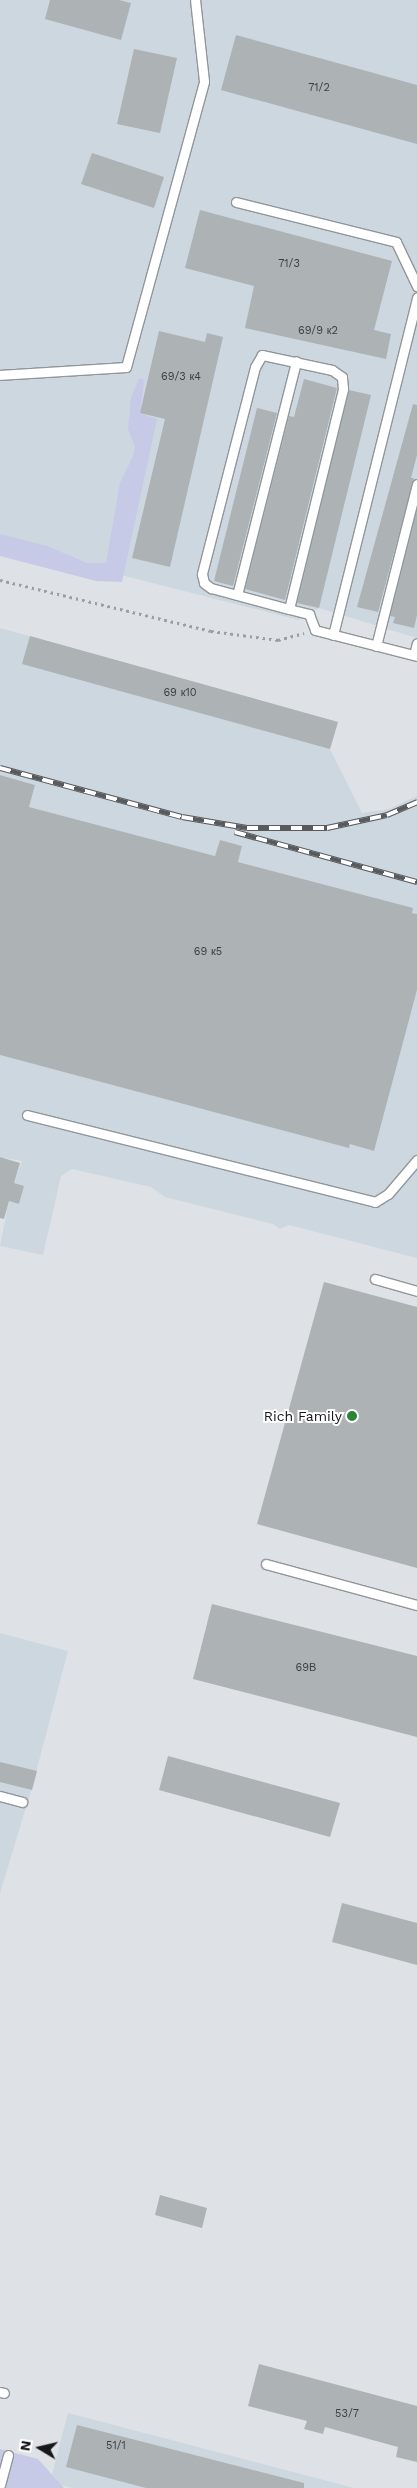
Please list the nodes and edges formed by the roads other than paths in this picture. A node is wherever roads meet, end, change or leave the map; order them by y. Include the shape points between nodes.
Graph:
1 (195, 0) edge
2 (236, 202) dead end
3 (417, 286) edge
4 (417, 297) edge
5 (296, 361) junction
6 (0, 375) edge
7 (417, 484) edge
8 (237, 595) junction
9 (289, 609) junction
10 (333, 635) junction
11 (417, 643) edge
12 (376, 646) junction
13 (416, 655) edge
14 (27, 1115) dead end
15 (417, 1160) edge
16 (375, 1279) dead end
17 (417, 1290) edge
18 (266, 1564) dead end
19 (417, 1605) edge
20 (0, 1796) edge
21 (22, 1802) dead end
22 (8, 2455) dead end
23 (0, 2484) edge

1 - 6 lane via 204,81 126,367
2 - 3 lane via 396,242
4 - 10 lane
5 - 8 lane
5 - 8 lane via 262,356 255,367 204,565 204,583
5 - 9 lane via 332,370 342,377 343,389
7 - 12 lane
8 - 9 lane
9 - 10 lane via 309,614 315,630
10 - 12 lane
11 - 13 lane
12 - 13 lane
14 - 15 lane via 375,1202 388,1194
16 - 17 lane
18 - 19 lane
20 - 21 lane
22 - 23 lane

